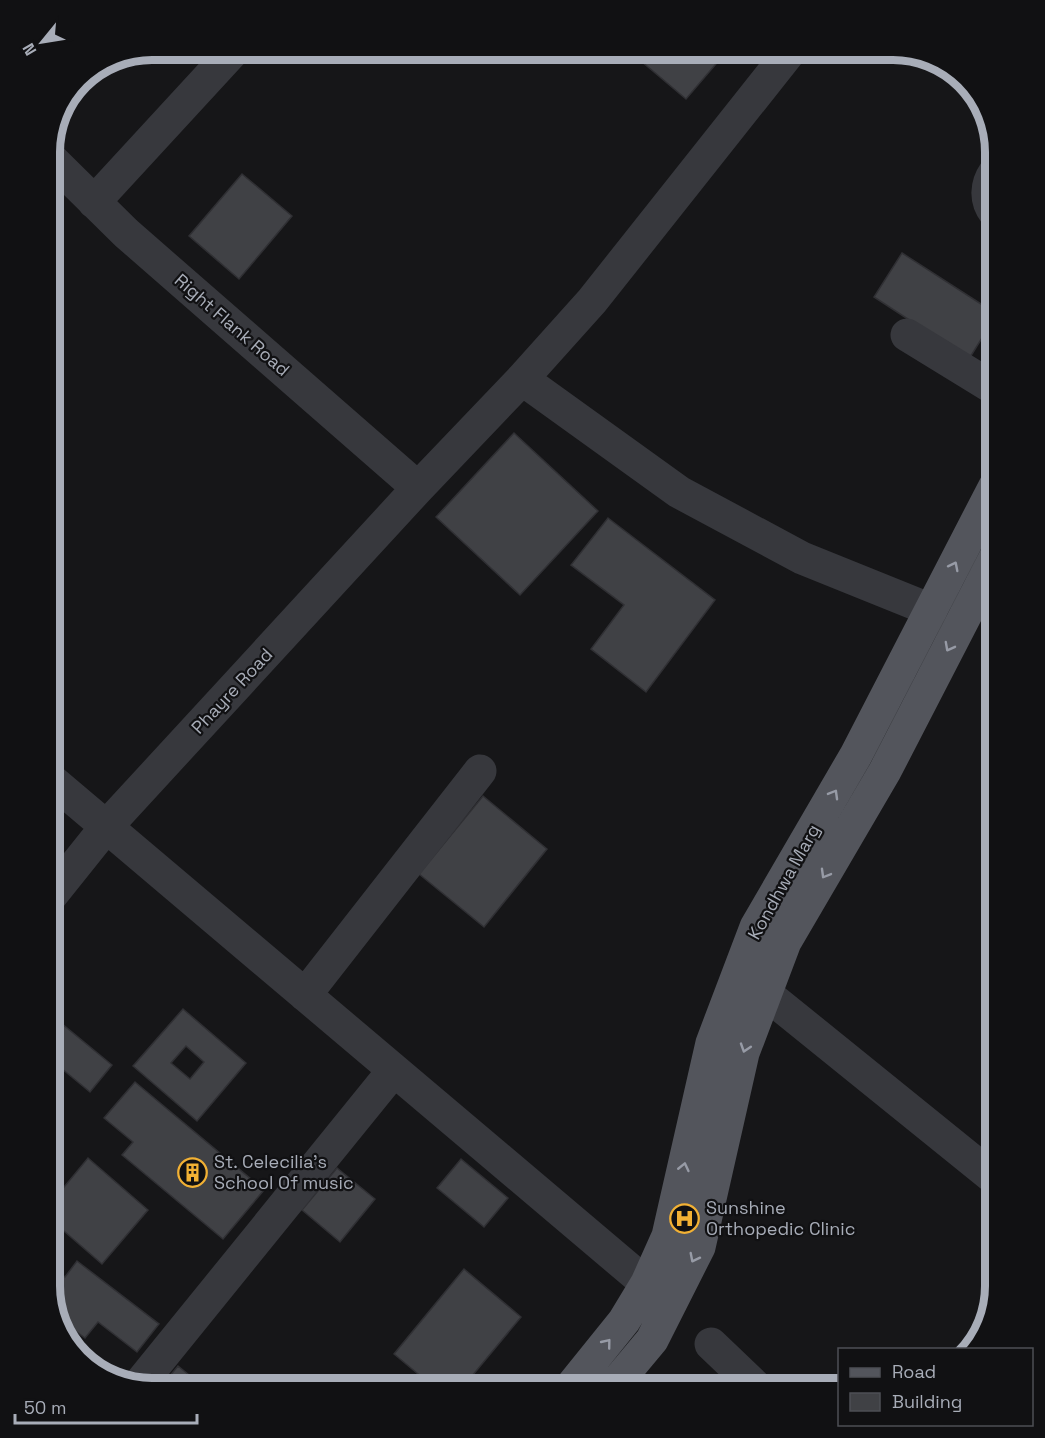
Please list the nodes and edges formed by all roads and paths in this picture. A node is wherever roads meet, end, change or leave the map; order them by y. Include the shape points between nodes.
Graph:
1 (225, 60) edge
2 (783, 60) edge
3 (60, 168) edge
4 (94, 202) junction
5 (907, 335) dead end
6 (522, 379) junction
7 (985, 382) edge
8 (418, 488) junction
9 (985, 507) edge
10 (985, 579) edge
11 (931, 610) junction
12 (480, 771) dead end
13 (60, 788) edge
14 (106, 827) junction
15 (60, 884) edge
16 (734, 986) junction
17 (765, 993) junction
18 (305, 995) junction
19 (394, 1071) junction
20 (985, 1170) edge
21 (659, 1294) junction
22 (711, 1344) dead end
23 (145, 1378) edge
24 (578, 1378) edge
25 (620, 1378) edge
26 (747, 1378) edge

1 - 4 street
2 - 6 street, Phayre Road via 592,301
3 - 4 street, Right Flank Road
4 - 8 street, Right Flank Road
5 - 7 street
6 - 8 street, Phayre Road
6 - 11 street via 679,492 802,558
8 - 14 street, Phayre Road
11 -> 9 main road, Kondhwa Marg
10 -> 17 main road, Kondhwa Marg via 885,771 785,942
16 -> 11 main road, Kondhwa Marg via 756,927 856,755
12 - 18 street
13 - 14 street
14 - 15 street, Phayre Road
14 - 18 street
16 - 17 street
21 -> 16 main road, Kondhwa Marg via 668,1236 712,1043
17 - 20 street
17 -> 21 main road, Kondhwa Marg via 743,1053 699,1247
18 - 19 street
19 - 21 street
19 - 23 street
24 -> 21 main road, Kondhwa Marg via 624,1321
21 - 25 main road, Kondhwa Marg via 652,1340
22 - 26 street

